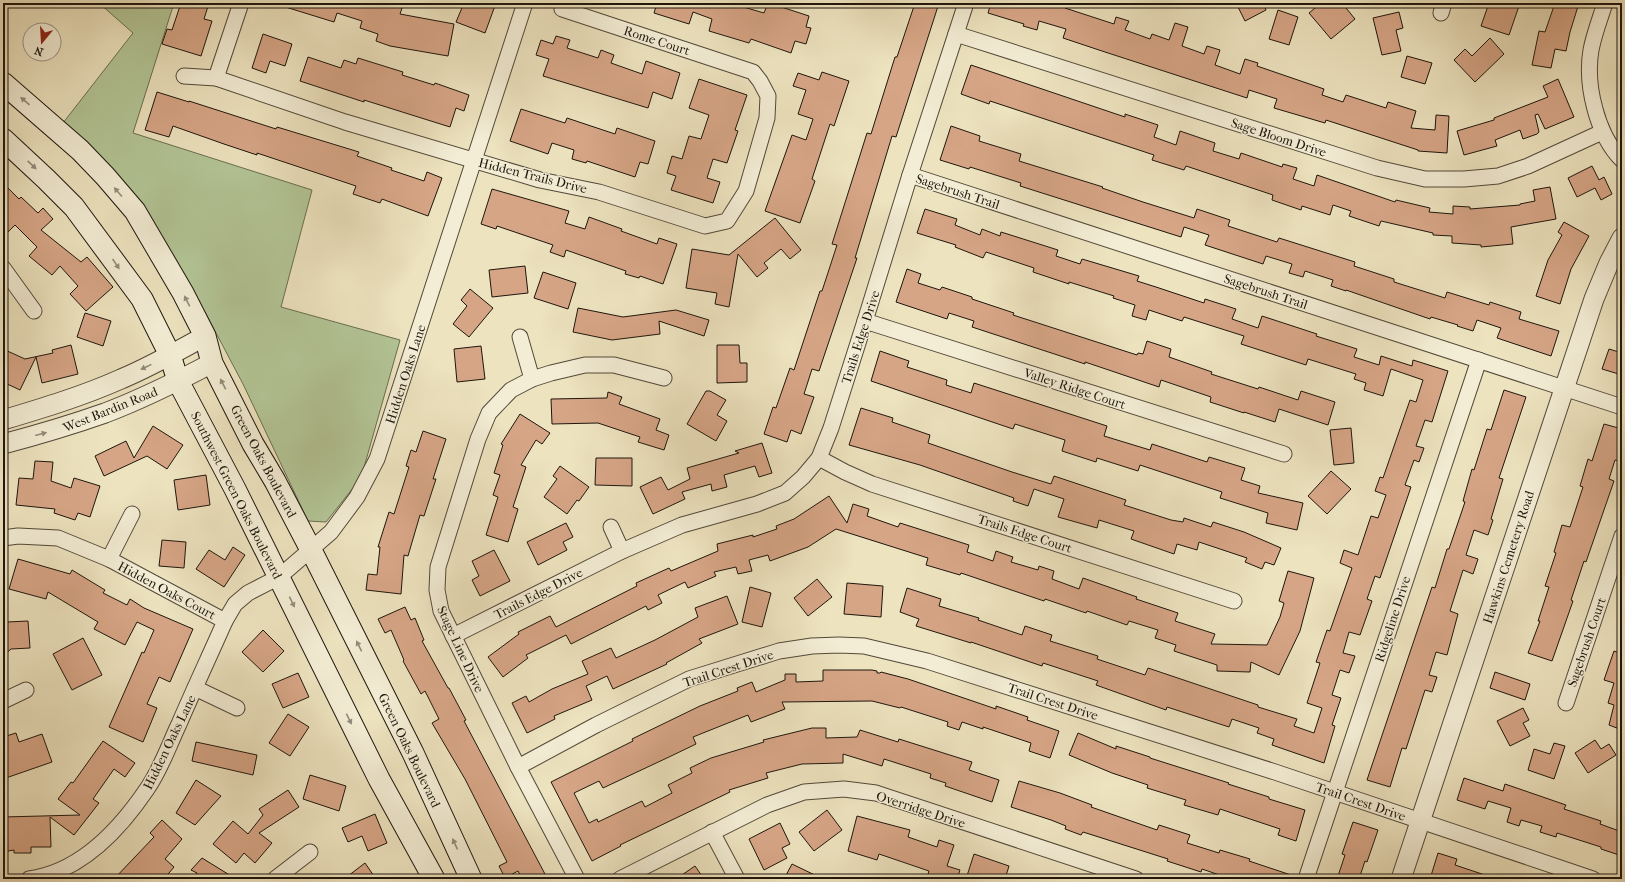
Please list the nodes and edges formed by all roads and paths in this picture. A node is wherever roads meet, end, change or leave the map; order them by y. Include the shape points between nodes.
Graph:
1 (241, 3) edge
2 (525, 3) edge
3 (966, 3) edge
4 (1605, 3) edge
5 (562, 9) dead end
6 (956, 34) junction
7 (752, 72) joint
8 (184, 76) dead end
9 (216, 78) junction
10 (3, 82) edge
11 (1602, 132) junction
12 (3, 139) edge
13 (473, 160) junction
14 (1622, 160) edge
15 (910, 176) junction
16 (1622, 238) edge
17 (3, 268) edge
18 (34, 311) dead end
19 (865, 321) junction
20 (205, 336) junction
21 (520, 337) dead end
22 (170, 355) junction
23 (1479, 360) junction
24 (212, 363) junction
25 (664, 378) dead end
26 (532, 379) junction
27 (178, 381) junction
28 (1564, 387) junction
29 (1622, 407) edge
30 (3, 420) edge
31 (3, 444) edge
32 (1284, 454) dead end
33 (819, 458) junction
34 (132, 514) dead end
35 (611, 527) dead end
36 (1622, 536) edge
37 (3, 538) edge
38 (311, 550) junction
39 (622, 551) junction
40 (109, 559) junction
41 (279, 577) junction
42 (1234, 601) dead end
43 (225, 621) junction
44 (454, 636) junction
45 (194, 688) junction
46 (26, 690) dead end
47 (3, 701) edge
48 (1566, 703) dead end
49 (237, 708) dead end
50 (518, 767) junction
51 (1335, 793) junction
52 (1420, 821) junction
53 (712, 832) junction
54 (310, 852) dead end
55 (29, 879) edge
56 (275, 879) edge
57 (434, 879) edge
58 (471, 879) edge
59 (577, 879) edge
60 (620, 879) edge
61 (737, 879) edge
62 (1136, 879) edge
63 (1306, 879) edge
64 (1401, 879) edge
65 (1593, 879) edge

1 - 9 street
2 - 13 street, Hidden Oaks Lane
3 - 6 street, Trails Edge Drive
4 - 11 street via 1591,51 1590,77
5 - 7 street, Rome Court
6 - 11 street, Sage Bloom Drive via 1377,168 1425,179 1498,176 1528,166
6 - 15 street, Trails Edge Drive
7 - 13 street, Hidden Trails Drive via 768,96 767,118 746,191 727,221 704,226 599,192 540,180
8 - 9 street, Hidden Trails Drive
9 - 13 street, Hidden Trails Drive via 345,122
20 -> 10 main road, Green Oaks Boulevard via 135,211 80,150
11 - 14 street
12 -> 22 main road, Southwest Green Oaks Boulevard via 74,208 142,299
13 - 38 street, Hidden Oaks Lane via 378,459 357,497 331,532
15 - 19 street, Trails Edge Drive
15 - 23 street, Sagebrush Trail
16 - 28 street, Hawkins Cemetery Road via 1594,299
17 - 18 street
19 - 32 street, Valley Ridge Court
19 - 33 street, Trails Edge Drive
20 - 22 street, West Bardin Road
20 - 24 main road, Green Oaks Boulevard
21 - 26 street
22 - 27 main road, Southwest Green Oaks Boulevard
22 -> 30 street, West Bardin Road via 88,392
23 - 28 street, Sagebrush Trail
23 - 51 street, Ridgeline Drive
24 - 27 street, West Bardin Road
38 -> 24 main road, Green Oaks Boulevard
25 - 26 street, Stage Line Drive via 614,365 584,365
26 - 44 street, Stage Line Drive via 512,390 489,413 478,439 440,560 437,590 441,611
31 -> 27 street, West Bardin Road via 106,413
27 - 41 main road, Southwest Green Oaks Boulevard via 236,489
28 - 29 street, Sagebrush Trail
28 - 52 street, Hawkins Cemetery Road
33 - 39 street, Trails Edge Drive via 803,477 784,493 757,504 682,525
33 - 42 street, Trails Edge Court via 872,484
34 - 40 street, Hidden Oaks Court
35 - 39 street
36 - 48 street, Sagebrush Court
37 - 40 street, Hidden Oaks Court via 58,538
38 - 41 street, Hidden Oaks Lane
58 -> 38 main road, Green Oaks Boulevard via 412,753
39 - 44 street, Trails Edge Drive
40 - 43 street, Hidden Oaks Court
41 - 43 street, Hidden Oaks Lane via 248,593 235,604
41 -> 57 main road, Southwest Green Oaks Boulevard via 379,779
43 - 45 street, Hidden Oaks Lane
44 - 50 street, Stage Line Drive
45 - 49 street, Hidden Oaks Lane
45 - 55 street, Hidden Oaks Lane via 161,764 148,788 130,812 88,854 62,869
46 - 47 street
50 - 51 street, Trail Crest Drive via 596,724 689,679 779,651 839,645 871,647 927,661 1268,769
50 - 59 street, Stage Line Drive
51 - 52 street, Trail Crest Drive
51 - 63 street, Ridgeline Drive
52 - 64 street, Hawkins Cemetery Road
52 - 65 street, Trail Crest Drive
53 - 60 street, Overridge Drive
53 - 61 street
53 - 62 street, Overridge Drive via 767,805 804,792 844,790 876,793
54 - 56 street

